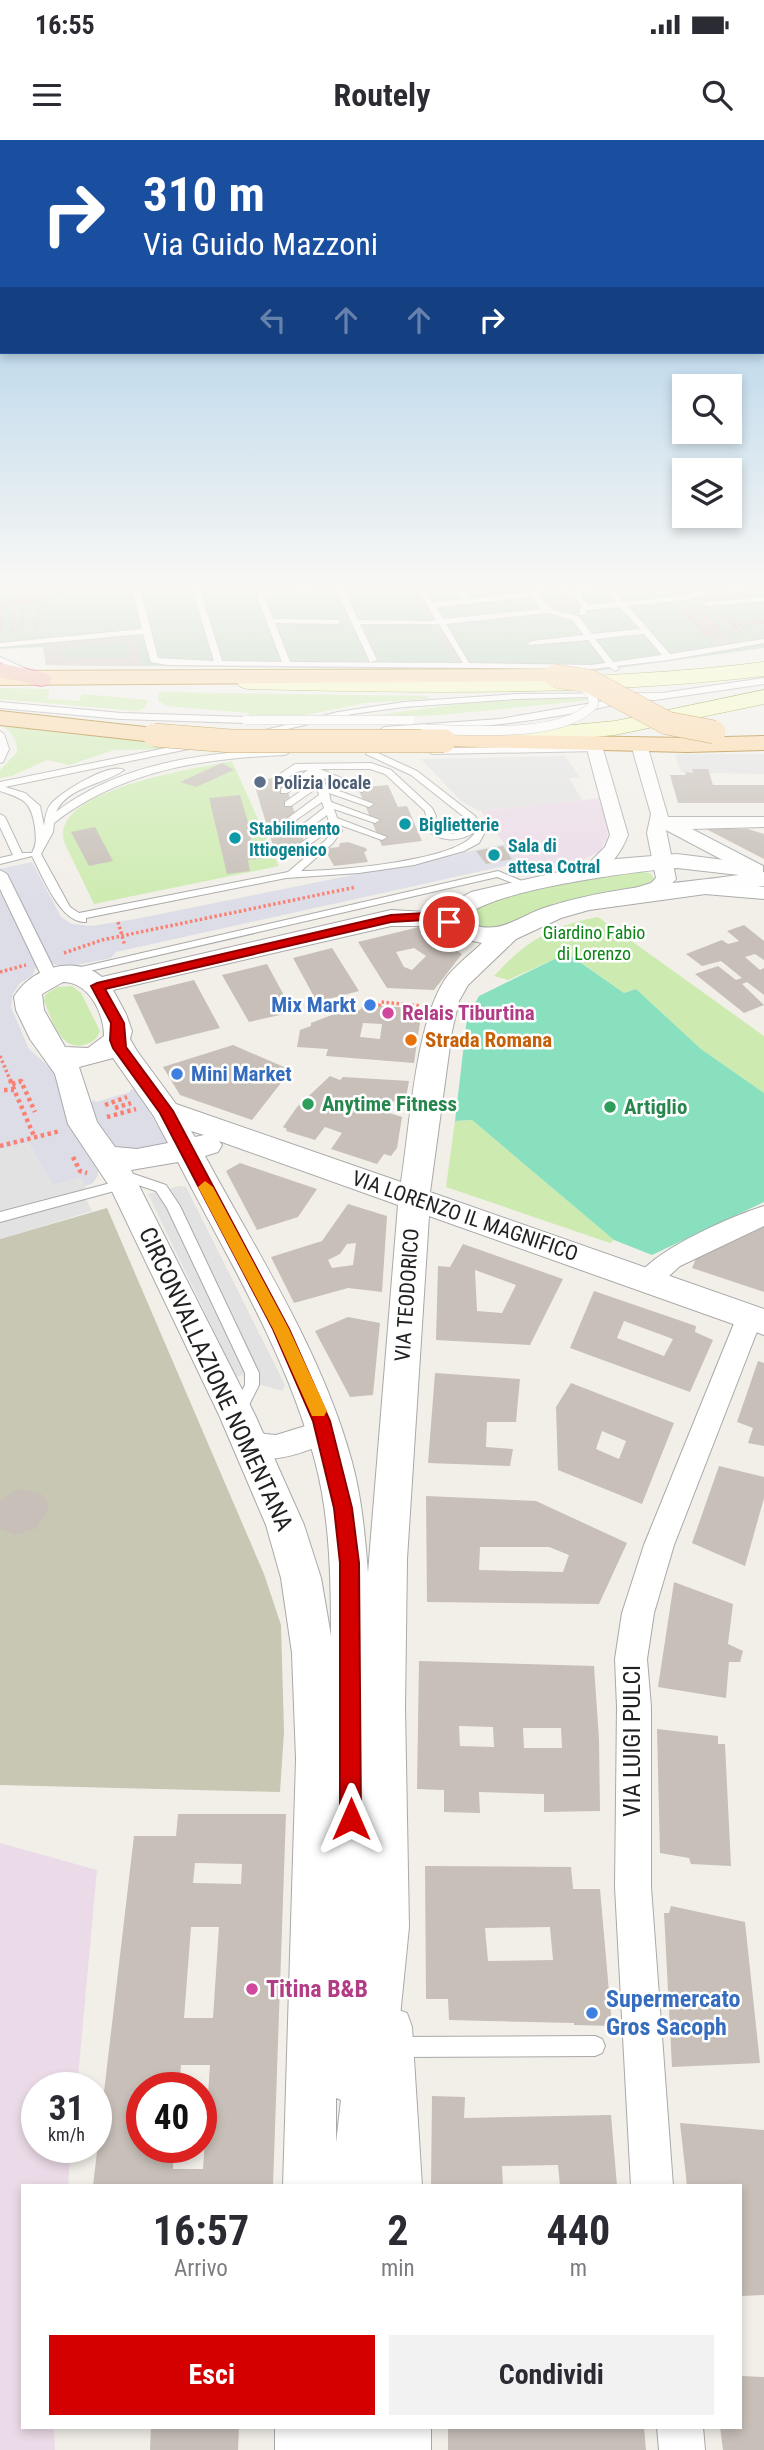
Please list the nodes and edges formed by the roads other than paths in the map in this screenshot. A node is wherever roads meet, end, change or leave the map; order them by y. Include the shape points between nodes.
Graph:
1 (589, 692) edge
2 (609, 692) edge
3 (692, 692) edge
4 (664, 696) junction
5 (764, 696) edge
6 (615, 702) junction
7 (0, 705) edge
8 (0, 718) edge
9 (764, 732) edge
10 (0, 734) edge
11 (435, 735) junction
12 (478, 741) junction
13 (764, 743) edge
14 (687, 745) junction
15 (369, 752) junction
16 (642, 755) junction
17 (607, 759) junction
18 (0, 760) edge
19 (0, 786) edge
20 (325, 794) junction
21 (291, 812) junction
22 (372, 816) junction
23 (0, 817) edge
24 (472, 818) junction
25 (50, 822) junction
26 (665, 822) junction
27 (764, 822) edge
28 (42, 842) junction
29 (36, 854) junction
30 (19, 857) junction
31 (1, 862) edge
32 (664, 862) junction
33 (590, 871) junction
34 (292, 874) junction
35 (762, 878) edge
36 (529, 886) junction
37 (480, 897) junction
38 (624, 897) junction
39 (391, 918) junction
40 (459, 926) junction
41 (507, 934) junction
42 (52, 967) junction
43 (97, 986) junction
44 (117, 1040) junction
45 (56, 1054) junction
46 (152, 1110) junction
47 (254, 1143) junction
48 (185, 1149) junction
49 (115, 1171) junction
50 (414, 1199) junction
51 (764, 1215) edge
52 (0, 1217) edge
53 (648, 1280) junction
54 (757, 1319) edge
55 (242, 1427) junction
56 (325, 1432) junction
57 (385, 1927) junction
58 (595, 2046) dead end
59 (394, 2047) junction
60 (309, 2184) edge
61 (357, 2184) edge
62 (357, 2184) edge
63 (401, 2184) edge
64 (652, 2184) edge
65 (304, 2429) edge
66 (360, 2429) edge
67 (408, 2429) edge
68 (680, 2429) edge
69 (304, 2450) edge
70 (360, 2450) edge
71 (408, 2450) edge
72 (682, 2450) edge

1 - 11 lane, bridge via 594,704 588,714 574,721
2 - 9 main road, bridge via 663,721 714,732
3 - 4 lane
4 - 6 lane
4 - 19 lane via 527,695 378,708
5 - 12 main road via 615,728
6 - 7 lane, bridge via 410,720 109,715
6 - 11 lane
8 - 11 main road, bridge via 231,741
10 - 18 lane via 5,747
11 - 12 main road
11 - 25 lane via 304,732 122,769 65,794 52,807
12 - 14 main road
13 - 14 main road
14 - 16 lane
15 - 17 lane
15 - 24 lane via 407,768
15 - 25 lane via 228,756 113,782 78,799
16 - 17 street
16 - 17 lane
16 - 26 street
17 - 33 street via 619,835 613,849
19 - 28 lane via 22,795 37,808
20 - 21 lane
20 - 21 lane
20 - 21 lane
20 - 21 lane
20 - 22 lane
20 - 22 lane
20 - 22 lane
20 - 22 lane
20 - 24 lane via 364,765 388,772 429,810 429,827 439,835 468,834 475,827
20 - 34 lane via 329,842
23 - 30 lane
24 - 34 lane via 479,827 478,837 461,849 371,869
25 - 28 lane
26 - 27 street
26 - 32 street via 656,834
26 - 35 street
28 - 29 lane
29 - 30 lane
29 - 34 lane via 62,904 74,917 90,920 251,891
30 - 31 lane
31 - 42 street
32 - 33 street
32 - 35 street via 707,863
32 - 38 street via 663,884
33 - 36 street
35 - 38 street
36 - 37 street
36 - 42 lane via 498,874 94,965
37 - 39 street
37 - 40 street via 457,910
38 - 41 street via 572,906
39 - 40 street via 425,917
39 - 43 street
40 - 41 street via 485,937
41 - 50 street, VIA TEODORICO via 457,981 446,1001
42 - 43 street via 83,976
42 - 45 street, CIRCONVALLAZIONE NOMENTANA via 27,1000 44,1040
43 - 44 street via 117,1023
44 - 45 street via 89,1056
44 - 46 street
45 - 49 street, CIRCONVALLAZIONE NOMENTANA via 69,1073 83,1124
46 - 47 street, VIA LORENZO IL MAGNIFICO
46 - 48 street
47 - 48 street
47 - 50 street, VIA LORENZO IL MAGNIFICO
48 - 49 street via 131,1161
48 - 56 street via 281,1329
49 - 52 lane
49 - 55 street, CIRCONVALLAZIONE NOMENTANA
50 - 53 street, VIA LORENZO IL MAGNIFICO
50 - 57 street, VIA TEODORICO via 385,1635
51 - 53 street via 671,1259
53 - 54 street, VIA LORENZO IL MAGNIFICO
54 - 64 street, VIA LUIGI PULCI via 659,1545 633,1640 633,1886
55 - 56 street via 262,1447 277,1448
55 - 60 street, CIRCONVALLAZIONE NOMENTANA via 293,1549 316,1682 318,1821
56 - 61 street via 343,1508 350,1578 350,2081
57 - 59 street
57 - 62 street
58 - 59 lane
59 - 63 street
65 - 69 street
66 - 70 street
67 - 71 street
68 - 72 street

